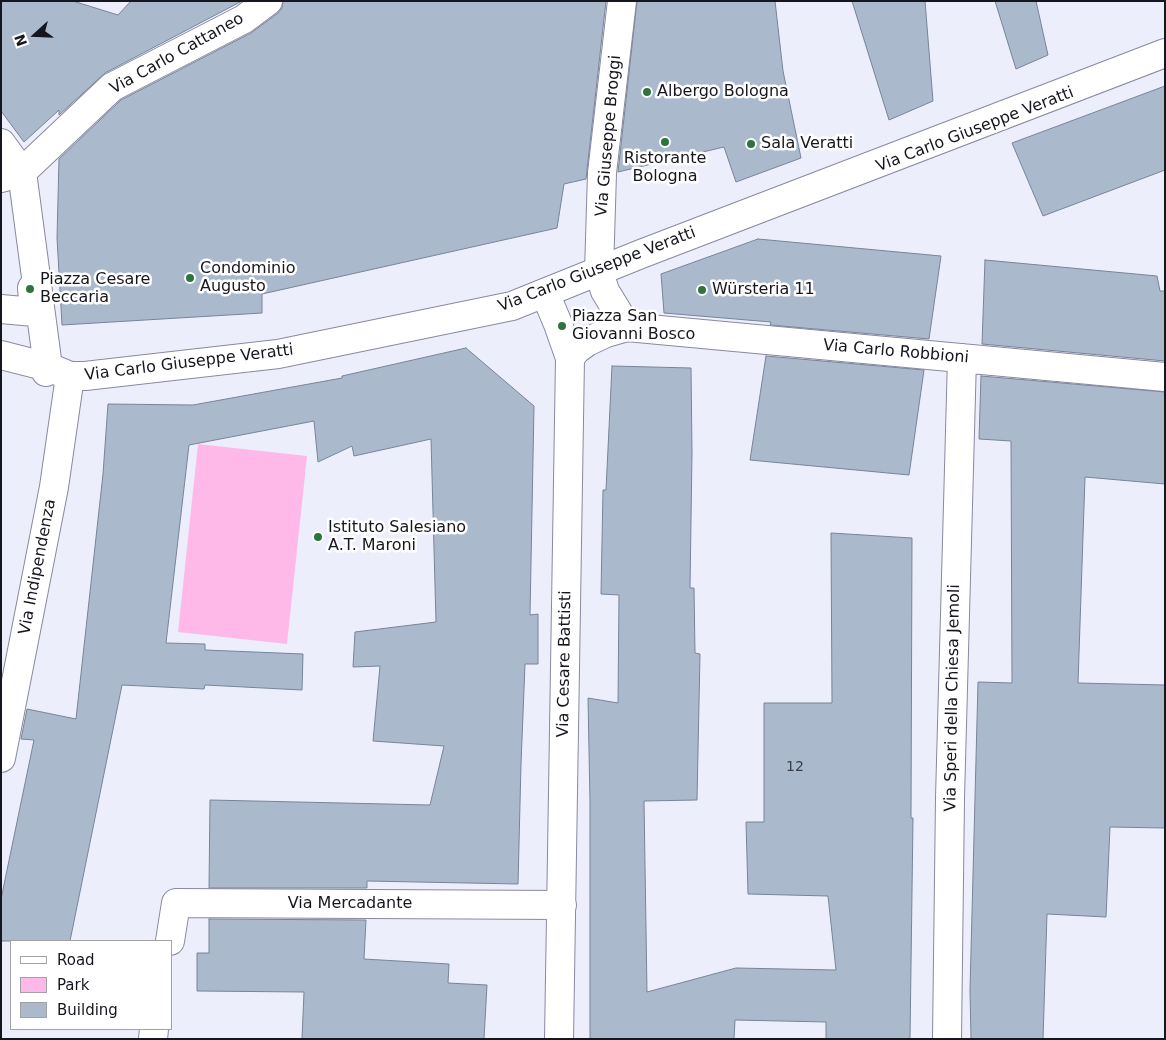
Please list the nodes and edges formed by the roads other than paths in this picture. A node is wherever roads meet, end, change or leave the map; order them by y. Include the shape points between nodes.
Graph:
1 (268, 1) edge
2 (622, 1) edge
3 (1165, 53) edge
4 (1165, 58) edge
5 (1, 143) edge
6 (12, 175) edge
7 (600, 274) junction
8 (545, 295) junction
9 (1, 309) edge
10 (627, 327) junction
11 (1, 355) edge
12 (570, 358) junction
13 (962, 358) junction
14 (1, 362) edge
15 (55, 371) junction
16 (1165, 377) edge
17 (1, 758) edge
18 (562, 906) junction
19 (170, 940) edge
20 (559, 1039) edge
21 (947, 1039) edge

1 - 6 street, Via Carlo Cattaneo via 244,19 112,87
2 - 7 street, Via Giuseppe Broggi via 602,173
3 - 7 street, Via Carlo Giuseppe Veratti via 641,254
4 - 7 street, Via Carlo Giuseppe Veratti
5 - 6 street
6 - 9 street via 34,312
6 - 15 street
7 - 8 street, Via Carlo Giuseppe Veratti
7 - 10 street
8 - 12 street, Via Cesare Battisti
8 - 15 street, Via Carlo Giuseppe Veratti via 512,306 278,354 85,376
10 - 12 street via 587,342
10 - 13 street, Via Carlo Robbioni
11 - 15 street
12 - 18 street, Via Cesare Battisti
13 - 16 street, Via Carlo Robbioni
13 - 21 street, Via Speri della Chiesa Jemoli
14 - 15 street
15 - 17 street, Via Indipendenza via 54,487
18 - 19 street, Via Mercadante via 176,903
18 - 20 street, Via Cesare Battisti

